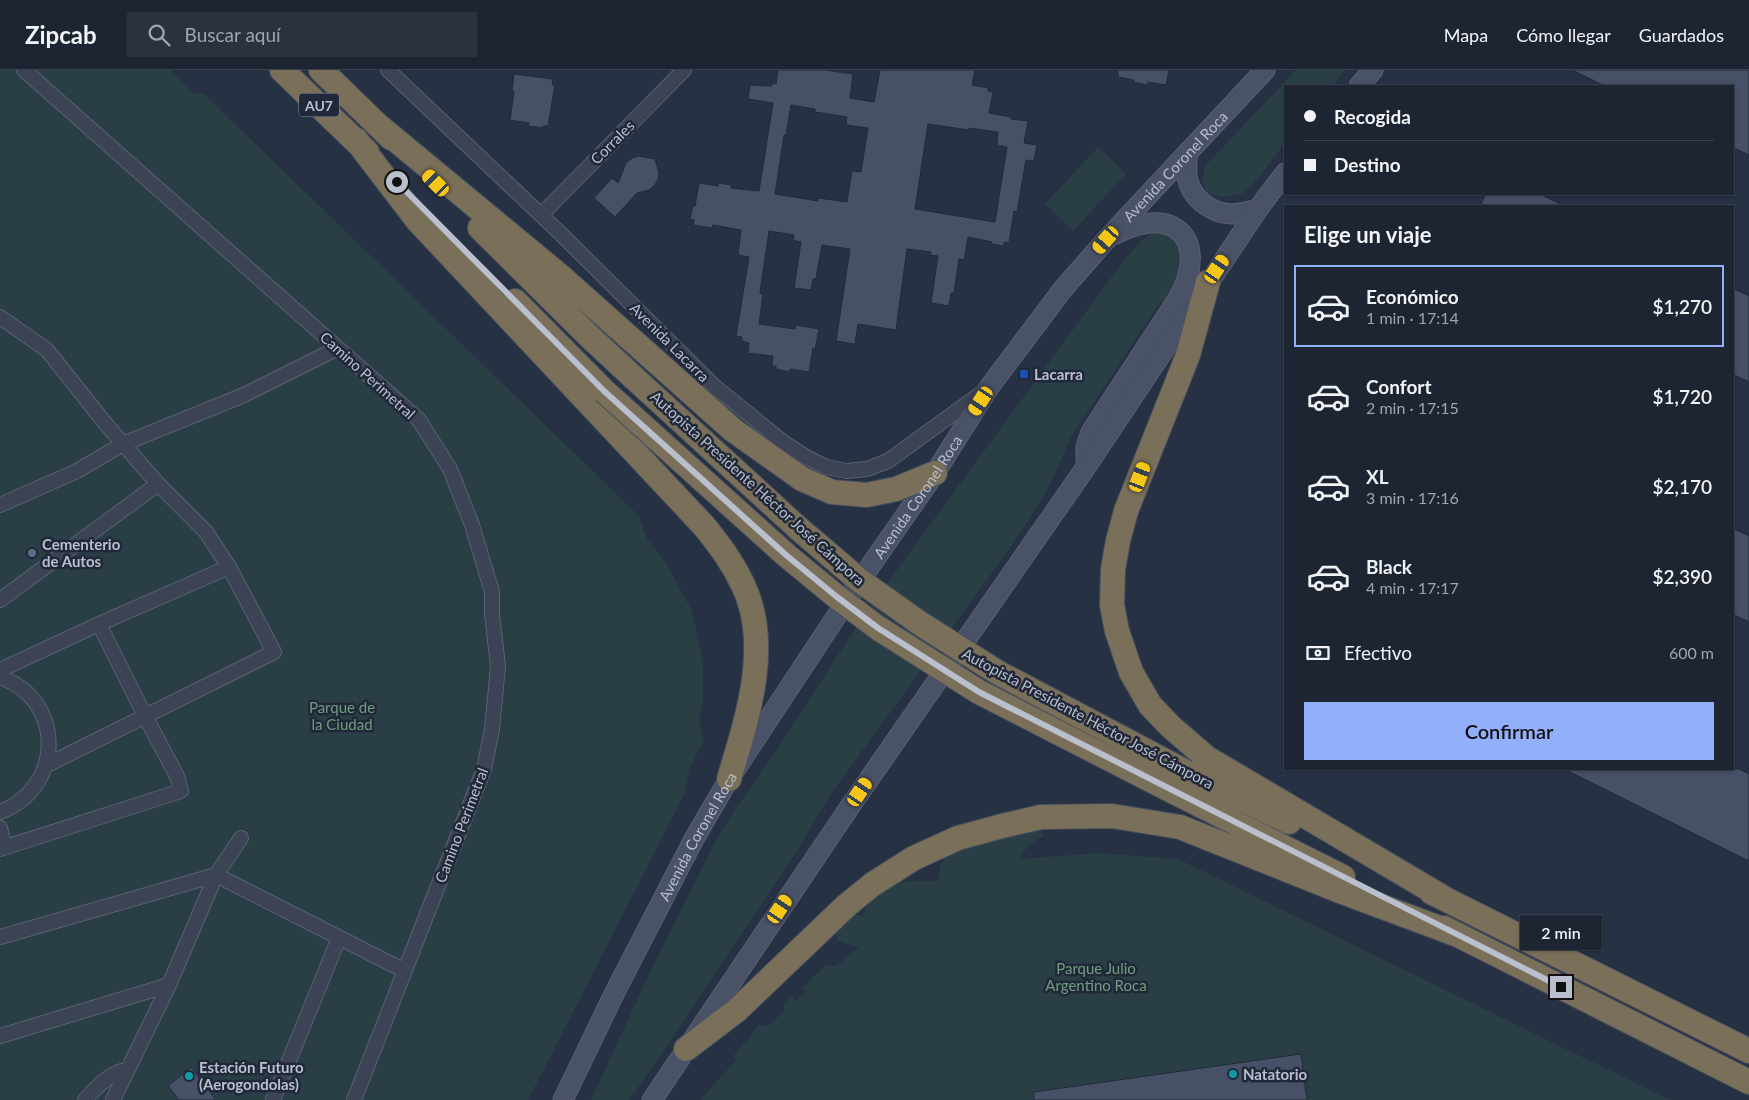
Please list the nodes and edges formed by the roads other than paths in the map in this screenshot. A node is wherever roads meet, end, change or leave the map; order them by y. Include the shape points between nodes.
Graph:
1 (24, 70) edge
2 (282, 70) edge
3 (321, 70) edge
4 (388, 70) edge
5 (684, 70) edge
6 (1265, 70) edge
7 (1373, 70) edge
8 (1360, 85) edge
9 (380, 127) junction
10 (356, 140) junction
11 (1188, 152) junction
12 (1284, 174) edge
13 (1258, 209) junction
14 (541, 215) junction
15 (1106, 240) junction
16 (1208, 282) junction
17 (0, 316) edge
18 (338, 348) junction
19 (990, 386) junction
20 (123, 444) junction
21 (1086, 466) junction
22 (935, 473) junction
23 (158, 484) junction
24 (0, 505) edge
25 (229, 566) junction
26 (0, 600) edge
27 (99, 624) junction
28 (0, 670) edge
29 (0, 677) edge
30 (145, 716) junction
31 (46, 766) junction
32 (729, 779) junction
33 (1180, 782) junction
34 (0, 812) edge
35 (0, 828) edge
36 (241, 838) dead end
37 (2, 848) edge
38 (216, 875) junction
39 (1444, 898) junction
40 (1458, 935) junction
41 (0, 937) edge
42 (339, 938) junction
43 (405, 971) junction
44 (169, 984) junction
45 (0, 1036) edge
46 (686, 1049) junction
47 (1749, 1051) edge
48 (127, 1070) junction
49 (1749, 1082) edge
50 (85, 1100) edge
51 (113, 1100) edge
52 (273, 1100) edge
53 (354, 1100) edge
54 (563, 1100) edge
55 (652, 1100) edge

1 - 18 street, Camino Perimetral
2 - 10 highway, Autopista Presidente Héctor José Cámpora / AU7
3 - 9 highway, Autopista Presidente Héctor José Cámpora / AU7
4 - 14 street, Avenida Lacarra
5 - 14 street, Corrales
6 - 11 main road, Avenida Coronel Roca
7 - 8 main road
9 - 22 highway via 559,275 733,430 802,479 832,492 867,495 896,490
9 - 33 highway, Autopista Presidente Héctor José Cámpora / AU7, bridge via 590,338 716,455 859,580 997,672
10 - 32 highway via 418,220 730,558 753,612 756,646 754,681
10 - 33 highway, Autopista Presidente Héctor José Cámpora / AU7, bridge via 604,391 837,597 979,692
11 - 13 main road via 1187,177 1199,199 1220,212 1232,214
11 - 15 main road, Avenida Coronel Roca
12 - 13 main road
13 - 16 main road
14 - 19 street, Avenida Lacarra via 714,386 783,442 826,467 846,471 888,462
15 - 19 main road, Avenida Coronel Roca via 1063,289
15 - 21 main road via 1136,225 1150,222 1169,224 1184,237 1191,262 1186,285 1179,297 1091,432 1086,447
16 - 21 main road
16 - 39 highway via 1191,347 1126,511 1118,541 1112,604 1131,672 1150,705 1207,758
17 - 20 street via 47,350
18 - 20 street via 244,395
18 - 43 street, Camino Perimetral via 419,420 450,469 472,524 492,592 498,666 492,729 484,769
19 - 22 main road, Avenida Coronel Roca
20 - 23 street
20 - 24 street via 77,471
21 - 46 main road
22 - 32 main road, Avenida Coronel Roca
23 - 25 street via 206,532
23 - 26 street
25 - 27 street
25 - 30 street via 274,652
27 - 28 street
27 - 30 street
29 - 31 street via 23,689 44,717 49,739
30 - 31 street
30 - 37 street via 177,776 181,791
31 - 34 street via 30,793
32 - 54 main road, Avenida Coronel Roca via 615,992
33 - 39 highway, Autopista Presidente Héctor José Cámpora / AU7
33 - 40 highway, Autopista Presidente Héctor José Cámpora / AU7
35 - 37 street
36 - 38 street
38 - 41 street
38 - 42 street
38 - 44 street
39 - 47 highway, Autopista Presidente Héctor José Cámpora / AU7
40 - 46 highway via 1180,827 1112,816 1041,817 958,838 914,858 873,884 736,1011
40 - 49 highway, Autopista Presidente Héctor José Cámpora / AU7
42 - 43 street
42 - 52 street
43 - 53 street, Camino Perimetral
44 - 45 street
44 - 48 street
46 - 55 main road
48 - 50 street via 119,1071
48 - 51 street

